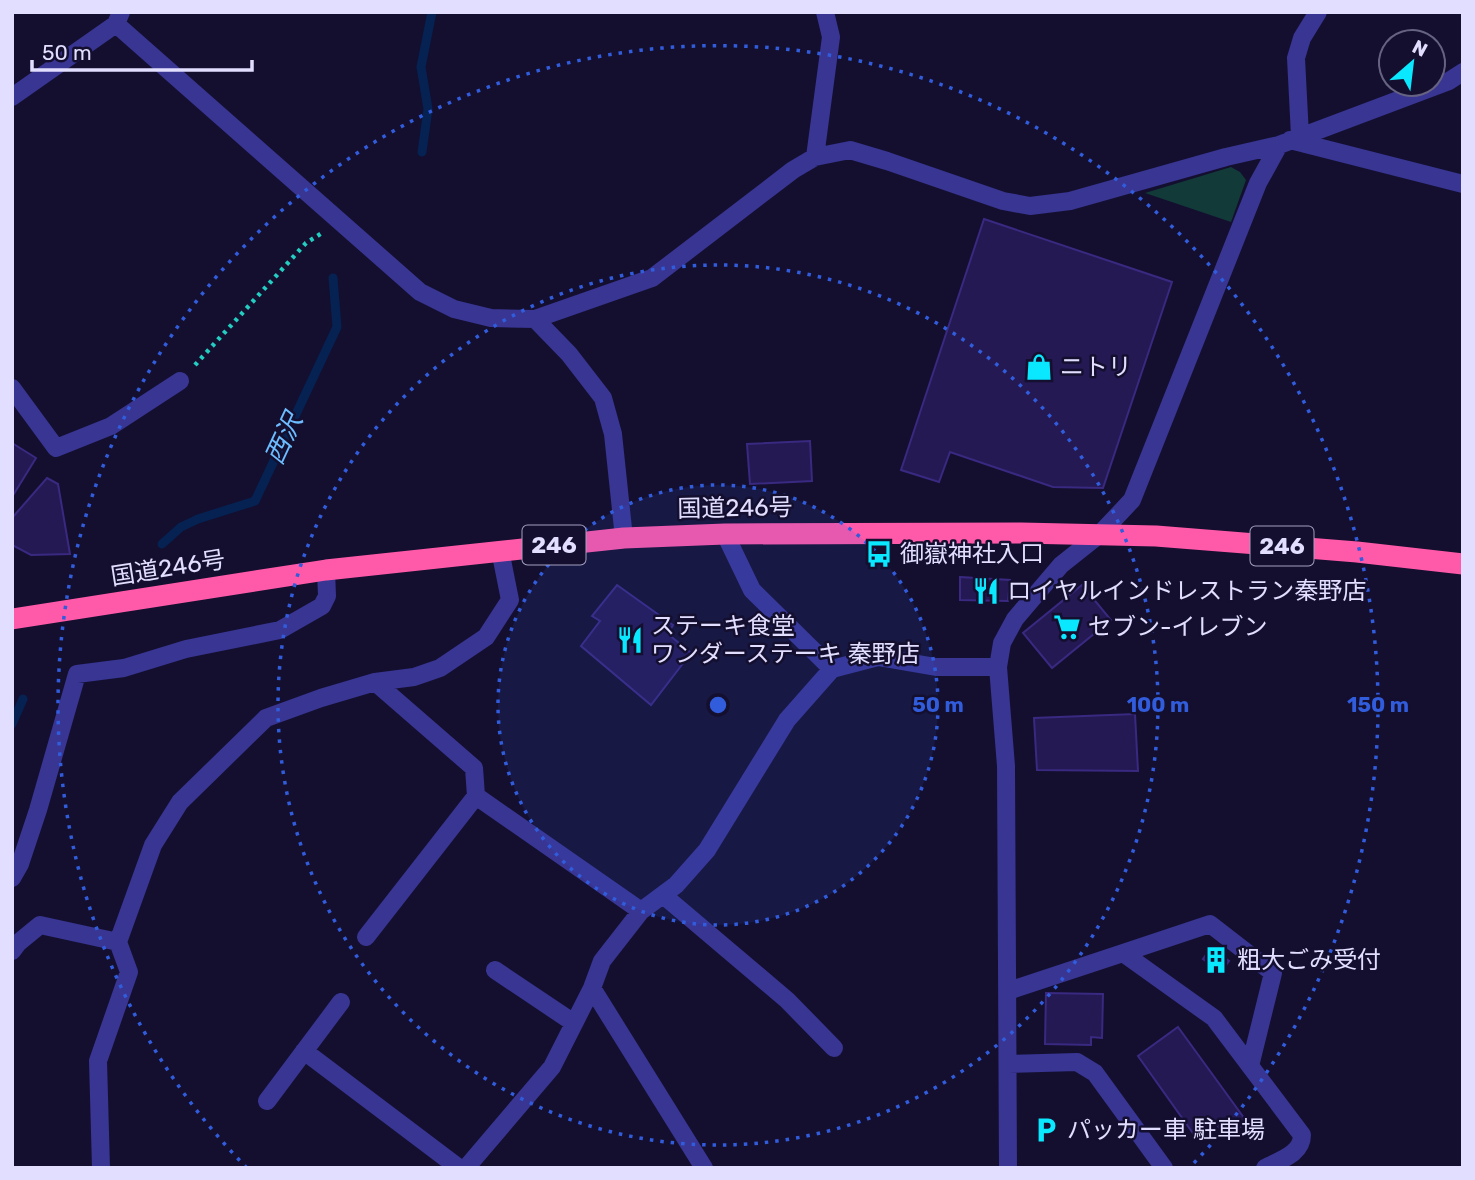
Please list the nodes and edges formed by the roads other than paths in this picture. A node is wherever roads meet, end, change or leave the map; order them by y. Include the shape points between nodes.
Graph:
1 (825, 12) edge
2 (1318, 12) edge
3 (118, 18) edge
4 (1463, 72) edge
5 (12, 97) edge
6 (1290, 141) junction
7 (815, 157) junction
8 (1463, 184) edge
9 (536, 319) junction
10 (180, 381) road end
11 (12, 388) edge
12 (725, 534) junction
13 (1100, 534) junction
14 (624, 538) junction
15 (500, 550) junction
16 (1463, 564) edge
17 (327, 570) junction
18 (12, 619) edge
19 (998, 667) junction
20 (832, 669) junction
21 (375, 682) junction
22 (476, 796) junction
23 (12, 878) edge
24 (663, 895) junction
25 (641, 911) junction
26 (366, 937) dead end
27 (118, 942) junction
28 (12, 951) edge
29 (1123, 953) junction
30 (495, 970) dead end
31 (592, 988) junction
32 (1008, 991) junction
33 (341, 1002) dead end
34 (574, 1023) junction
35 (834, 1048) dead end
36 (304, 1051) junction
37 (1009, 1064) junction
38 (1250, 1066) junction
39 (267, 1101) dead end
40 (101, 1168) edge
41 (459, 1168) edge
42 (466, 1168) edge
43 (704, 1168) edge
44 (1008, 1168) edge
45 (1164, 1168) edge
46 (1265, 1168) edge

1 - 7 street via 831,37
2 - 6 street via 1296,58
3 - 5 street
3 - 9 street via 421,292 454,309 491,318
4 - 6 street
6 - 7 street via 1070,201 1030,206 850,150
6 - 8 street
6 - 13 street via 1258,183 1132,500
7 - 9 street via 652,278
9 - 14 street via 603,398 613,434
10 - 11 street via 111,426 55,448
12 - 13 highway, 国道246号 / 246
12 - 14 highway, 国道246号 / 246
12 - 20 street via 752,590
13 - 16 highway, 国道246号 / 246
13 - 19 street via 1061,565 1015,619 1002,643
14 - 15 highway, 国道246号 / 246
15 - 17 highway, 国道246号 / 246
15 - 21 street via 510,600 486,637 440,668
17 - 18 highway, 国道246号 / 246
17 - 23 street via 327,596 322,606 280,630 186,649 124,668 77,674 38,810
19 - 20 street via 936,667 878,657
19 - 32 street via 1006,766
20 - 24 street via 787,720 707,850
21 - 22 street via 474,768
21 - 27 street via 265,718 180,802 153,845
22 - 25 street
22 - 26 street
24 - 25 street
24 - 35 street via 787,1000
25 - 31 street via 602,961
27 - 28 street via 40,925
27 - 40 street via 129,972 98,1061
29 - 32 street
29 - 38 street via 1214,1018
29 - 38 street via 1210,924 1273,973
30 - 34 street
31 - 34 street
31 - 43 street
32 - 37 street
33 - 36 street
34 - 42 street via 552,1067
36 - 39 street
36 - 41 street
37 - 44 street
37 - 45 street via 1084,1065 1095,1073
38 - 46 street via 1302,1135 1297,1150

